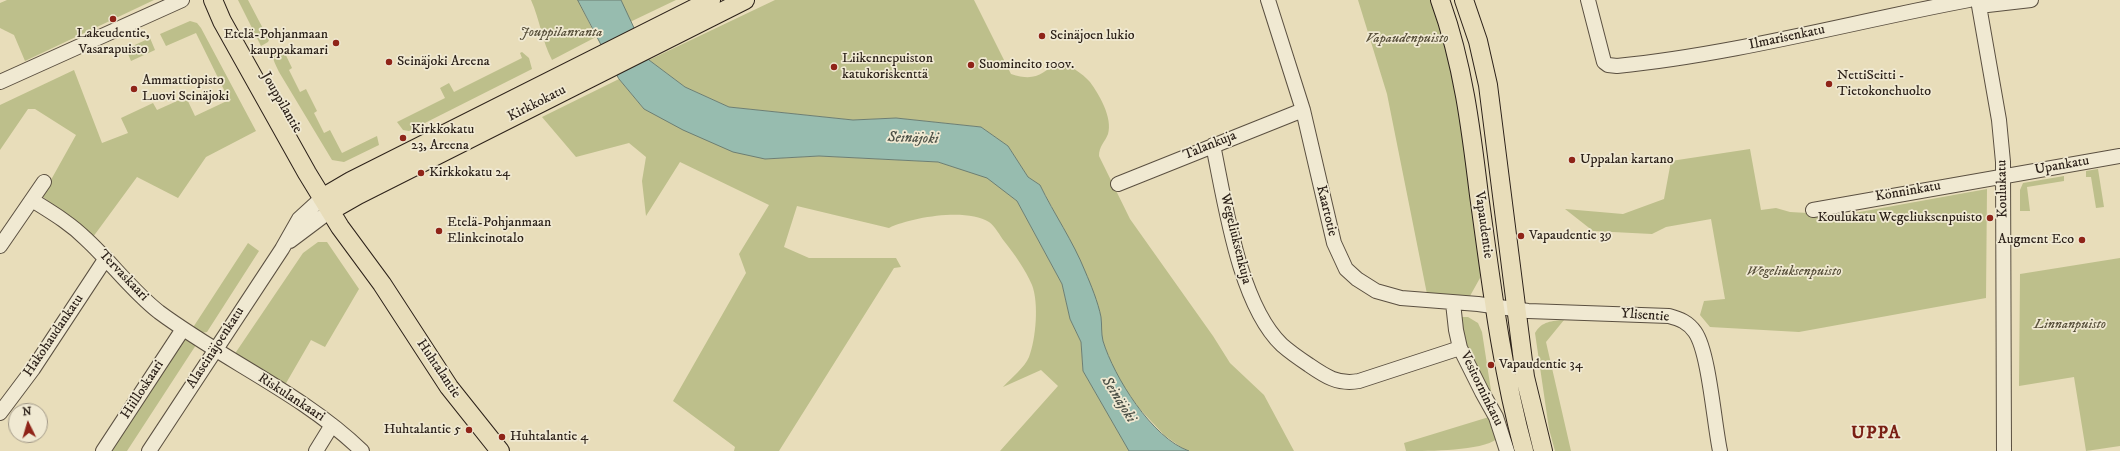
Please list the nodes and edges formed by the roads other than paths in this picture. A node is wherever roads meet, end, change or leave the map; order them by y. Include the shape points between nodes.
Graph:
1 (182, 0) edge
2 (213, 0) edge
3 (225, 0) edge
4 (711, 0) edge
5 (745, 0) edge
6 (1268, 0) edge
7 (1440, 0) edge
8 (1464, 0) edge
9 (1588, 0) edge
10 (2031, 0) edge
11 (1976, 2) edge
12 (690, 19) junction
13 (0, 82) edge
14 (1303, 110) junction
15 (1212, 145) junction
16 (2120, 156) edge
17 (2004, 176) junction
18 (44, 182) dead end
19 (1118, 184) dead end
20 (32, 200) junction
21 (331, 201) junction
22 (1813, 210) dead end
23 (0, 246) edge
24 (106, 258) junction
25 (1453, 303) junction
26 (1494, 306) junction
27 (1517, 310) junction
28 (183, 329) junction
29 (1460, 348) junction
30 (215, 350) junction
31 (0, 413) edge
32 (332, 425) junction
33 (1503, 449) edge
34 (102, 451) edge
35 (149, 451) edge
36 (316, 451) edge
37 (362, 451) edge
38 (500, 451) edge
39 (1524, 451) edge
40 (1543, 451) edge
41 (1720, 451) edge
42 (2004, 451) edge

1 - 13 street
2 - 21 main road, Jouppilantie via 230,35
3 - 21 main road, Jouppilantie
4 - 12 main road, Kirkkokatu
5 - 12 main road, Kirkkokatu
6 - 14 street, Kaartotie
7 - 26 main road, Vapaudentie via 1456,50 1467,103
8 - 27 main road, Vapaudentie via 1478,41 1488,85
9 - 11 street, Ilmarisenkatu via 1604,62 1617,66 1670,60
10 - 11 street, Ilmarisenkatu
11 - 17 street, Koulukatu via 1999,120
12 - 21 main road, Kirkkokatu
14 - 15 street, Talankuja
14 - 25 street, Kaartotie via 1334,243 1346,269 1376,291 1401,298
15 - 19 street, Talankuja
15 - 29 street, Wegeliuksenkuja via 1244,278 1261,318 1281,345 1318,372 1346,384
16 - 17 street, Upankatu
17 - 22 street, Könninkatu
17 - 42 street, Koulukatu
18 - 20 street
20 - 23 street
20 - 24 street, Tervaskaari via 80,233
21 - 30 street, Alaseinäjoenkatu via 299,219
21 - 38 main road, Huhtalantie via 350,221 382,284 449,387
24 - 28 street, Tervaskaari via 147,302
24 - 31 street, Hakohaudankatu via 33,369
25 - 26 street, Kaartotie
25 - 29 street, Vesitorninkatu
26 - 27 street, Ylisentie
26 - 39 main road, Vapaudentie via 1506,380
27 - 40 main road, Vapaudentie via 1524,377
27 - 41 street, Ylisentie via 1669,316 1688,324 1695,332 1702,348
28 - 30 street, Tervaskaari
28 - 34 street, Hiilloskaari
29 - 33 street, Vesitorninkatu via 1496,417
30 - 32 street, Riskulankaari via 302,403
30 - 35 street, Alaseinäjoenkatu
32 - 36 street
32 - 37 street, Riskulankaari

